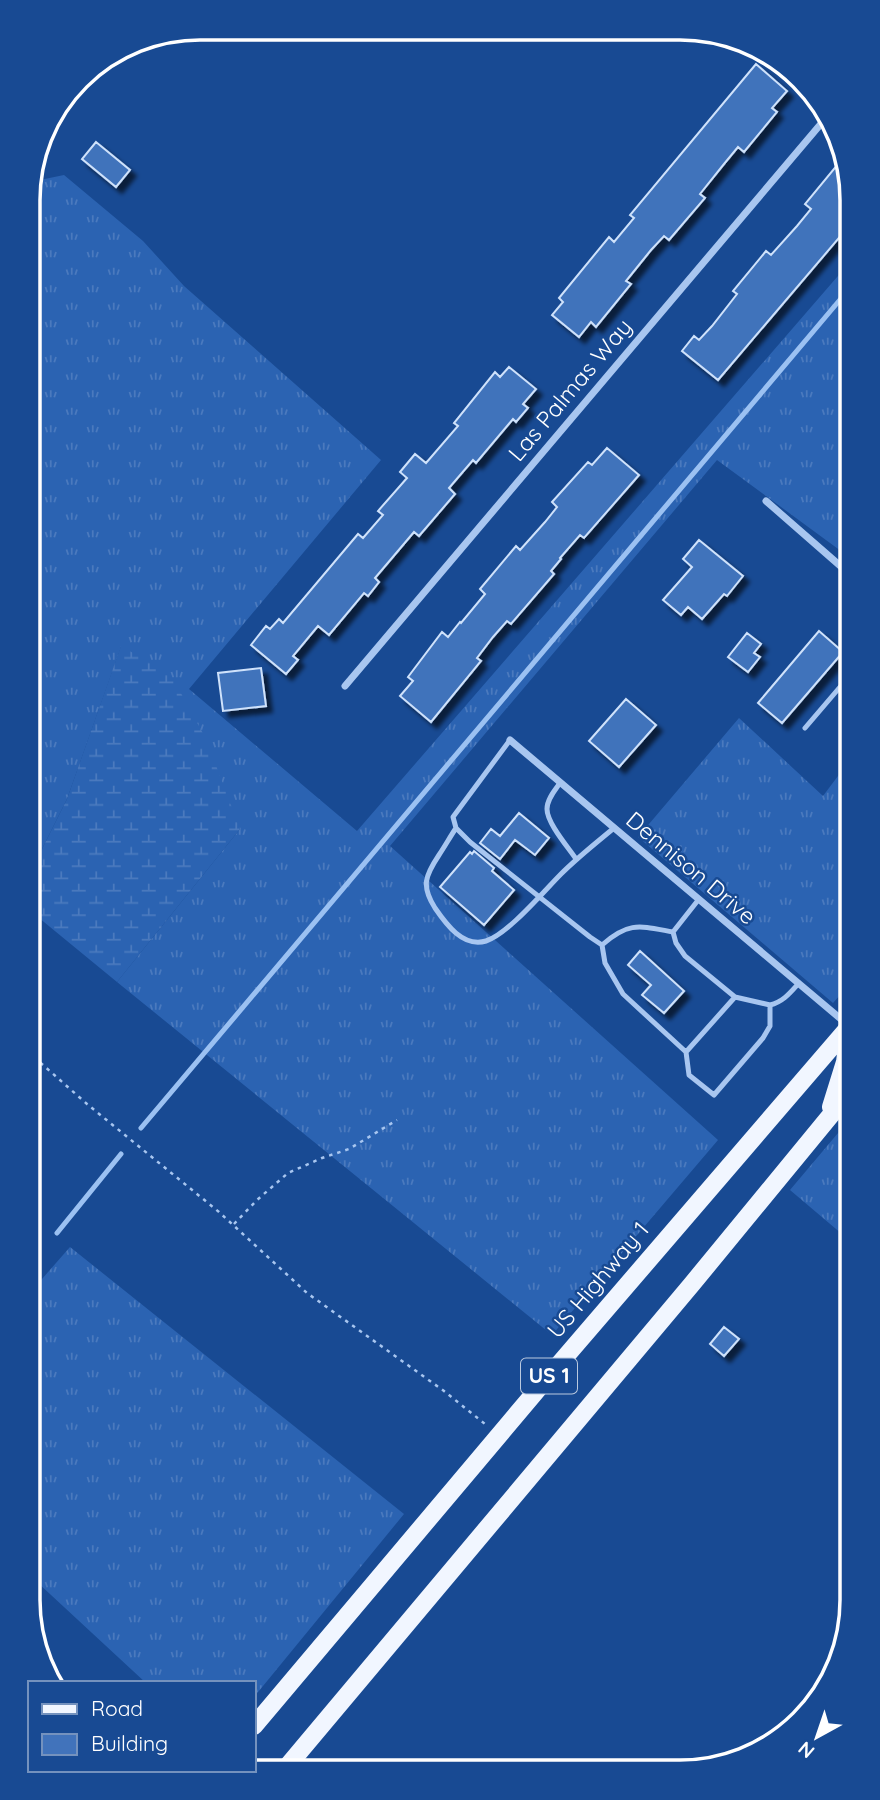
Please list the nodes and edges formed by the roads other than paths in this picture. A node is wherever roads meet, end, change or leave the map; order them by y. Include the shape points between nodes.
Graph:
1 (820, 124) edge
2 (766, 502) dead end
3 (840, 565) edge
4 (345, 686) dead end
5 (840, 687) edge
6 (805, 728) dead end
7 (510, 740) joint
8 (560, 783) junction
9 (456, 828) junction
10 (614, 828) junction
11 (576, 859) junction
12 (540, 897) junction
13 (699, 899) junction
14 (673, 932) junction
15 (602, 945) junction
16 (799, 983) junction
17 (735, 997) junction
18 (770, 1005) junction
19 (839, 1018) edge
20 (839, 1036) edge
21 (687, 1052) junction
22 (839, 1080) edge
23 (839, 1104) edge
24 (828, 1117) junction
25 (256, 1724) edge
26 (293, 1760) edge

1 - 4 street, Las Palmas Way
2 - 3 street
5 - 6 lane
7 - 8 street, Dennison Drive
7 - 9 lane via 453,817
8 - 10 street, Dennison Drive
8 - 11 lane via 547,809
9 - 12 lane
9 - 12 lane via 429,870 426,891 457,934 484,942
10 - 11 lane
10 - 13 street, Dennison Drive
11 - 12 lane
12 - 15 lane
13 - 14 lane
13 - 16 street, Dennison Drive
14 - 15 lane via 630,927
14 - 17 lane via 685,956
15 - 21 lane via 605,963 623,994
16 - 18 lane via 785,999
16 - 19 street, Dennison Drive
17 - 18 lane
17 - 21 lane
18 - 21 lane via 770,1026 763,1038 714,1095 689,1075
20 - 25 main road, US Highway 1 / US 1
22 - 24 main road
23 - 24 main road, US 1
24 - 26 main road, US 1

